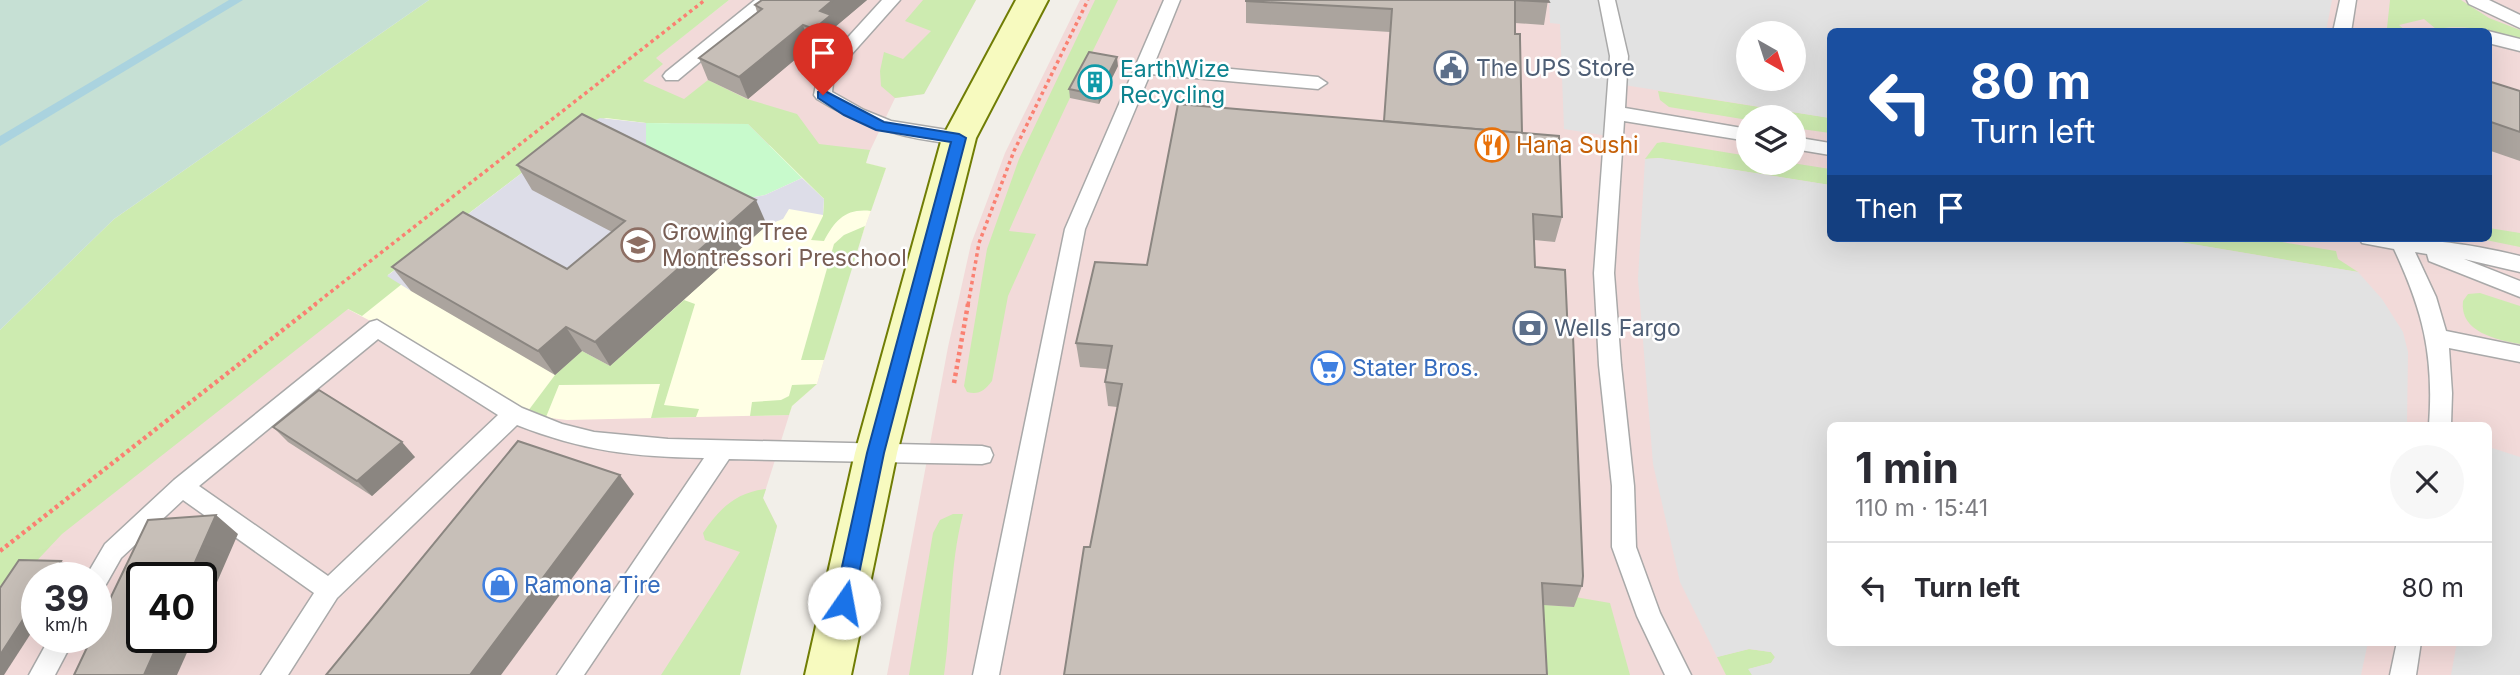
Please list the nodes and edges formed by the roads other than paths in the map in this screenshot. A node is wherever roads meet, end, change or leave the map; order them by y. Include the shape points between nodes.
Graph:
1 (766, 0) edge
2 (892, 0) edge
3 (1032, 0) edge
4 (1172, 0) edge
5 (1607, 0) edge
6 (2348, 0) edge
7 (2475, 0) edge
8 (2520, 22) edge
9 (2343, 28) edge
10 (2492, 38) edge
11 (2520, 45) edge
12 (1143, 67) junction
13 (671, 76) dead end
14 (1318, 83) dead end
15 (1615, 113) junction
16 (1736, 133) edge
17 (959, 138) junction
18 (1806, 145) edge
19 (1827, 148) edge
20 (2400, 242) edge
21 (2402, 242) edge
22 (2406, 242) edge
23 (2520, 264) edge
24 (2520, 289) edge
25 (2436, 337) junction
26 (2520, 354) edge
27 (514, 414) junction
28 (2440, 422) edge
29 (723, 449) junction
30 (876, 453) junction
31 (982, 455) dead end
32 (182, 487) junction
33 (107, 562) edge
34 (329, 590) junction
35 (2408, 646) edge
36 (54, 653) edge
37 (41, 675) edge
38 (274, 675) edge
39 (570, 675) edge
40 (828, 675) edge
41 (986, 675) edge
42 (1678, 675) edge
43 (2403, 675) edge

1 - 13 lane
2 - 17 lane via 825,73 823,95 881,126
3 - 17 street
4 - 12 lane
5 - 15 lane via 1619,56
6 - 9 lane
7 - 8 lane
10 - 11 lane
12 - 14 lane
12 - 41 lane via 1074,229
15 - 16 lane
15 - 42 lane via 1604,273 1624,547 1649,616
17 - 30 street
18 - 19 lane
20 - 25 lane via 2426,297
21 - 24 lane
22 - 23 lane
25 - 26 lane
25 - 28 lane via 2443,393
27 - 29 lane via 594,440
27 - 32 lane via 377,328
27 - 34 lane
29 - 30 lane
29 - 39 lane
30 - 31 lane
30 - 40 street
32 - 33 lane
32 - 34 lane
34 - 38 lane
35 - 43 lane
36 - 37 lane

